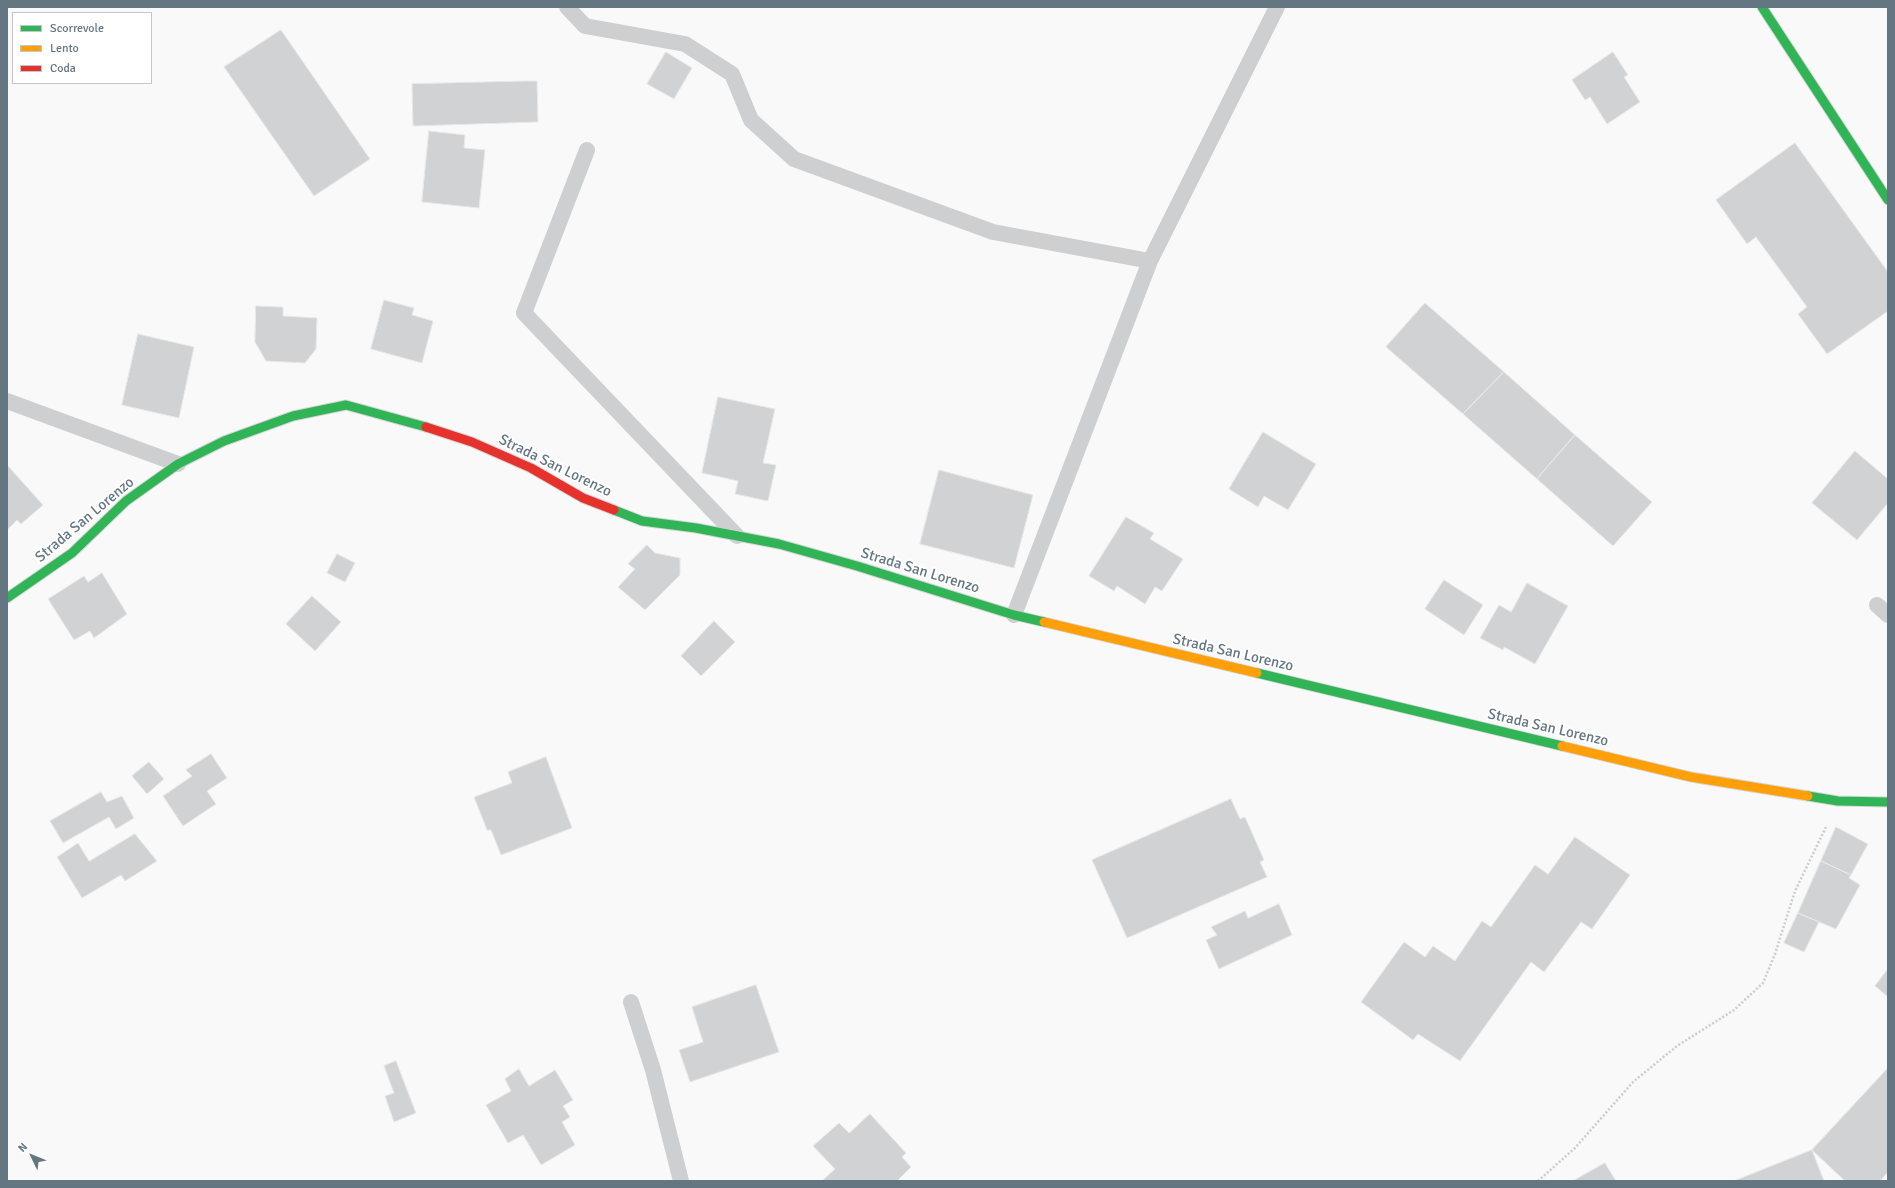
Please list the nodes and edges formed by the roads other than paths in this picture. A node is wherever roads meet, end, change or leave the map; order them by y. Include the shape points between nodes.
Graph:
1 (568, 7) edge
2 (1277, 7) edge
3 (1762, 7) edge
4 (587, 150) dead end
5 (1888, 200) edge
6 (1150, 261) junction
7 (7, 401) edge
8 (178, 464) junction
9 (737, 536) junction
10 (7, 598) edge
11 (1014, 615) junction
12 (1888, 802) edge
13 (631, 1002) dead end
14 (681, 1181) edge

1 - 6 lane via 585,26 685,44 732,74 751,120 794,159 993,232
2 - 6 lane
3 - 5 street
4 - 9 lane via 524,313
6 - 11 lane
7 - 8 lane
8 - 9 street, Strada San Lorenzo via 224,441 293,416 346,405 472,442 531,468 583,498 642,520
8 - 10 street, Strada San Lorenzo via 126,500 72,553
9 - 11 street, Strada San Lorenzo via 779,544 857,566
11 - 12 street, Strada San Lorenzo via 1691,777 1838,801
13 - 14 lane via 653,1070

